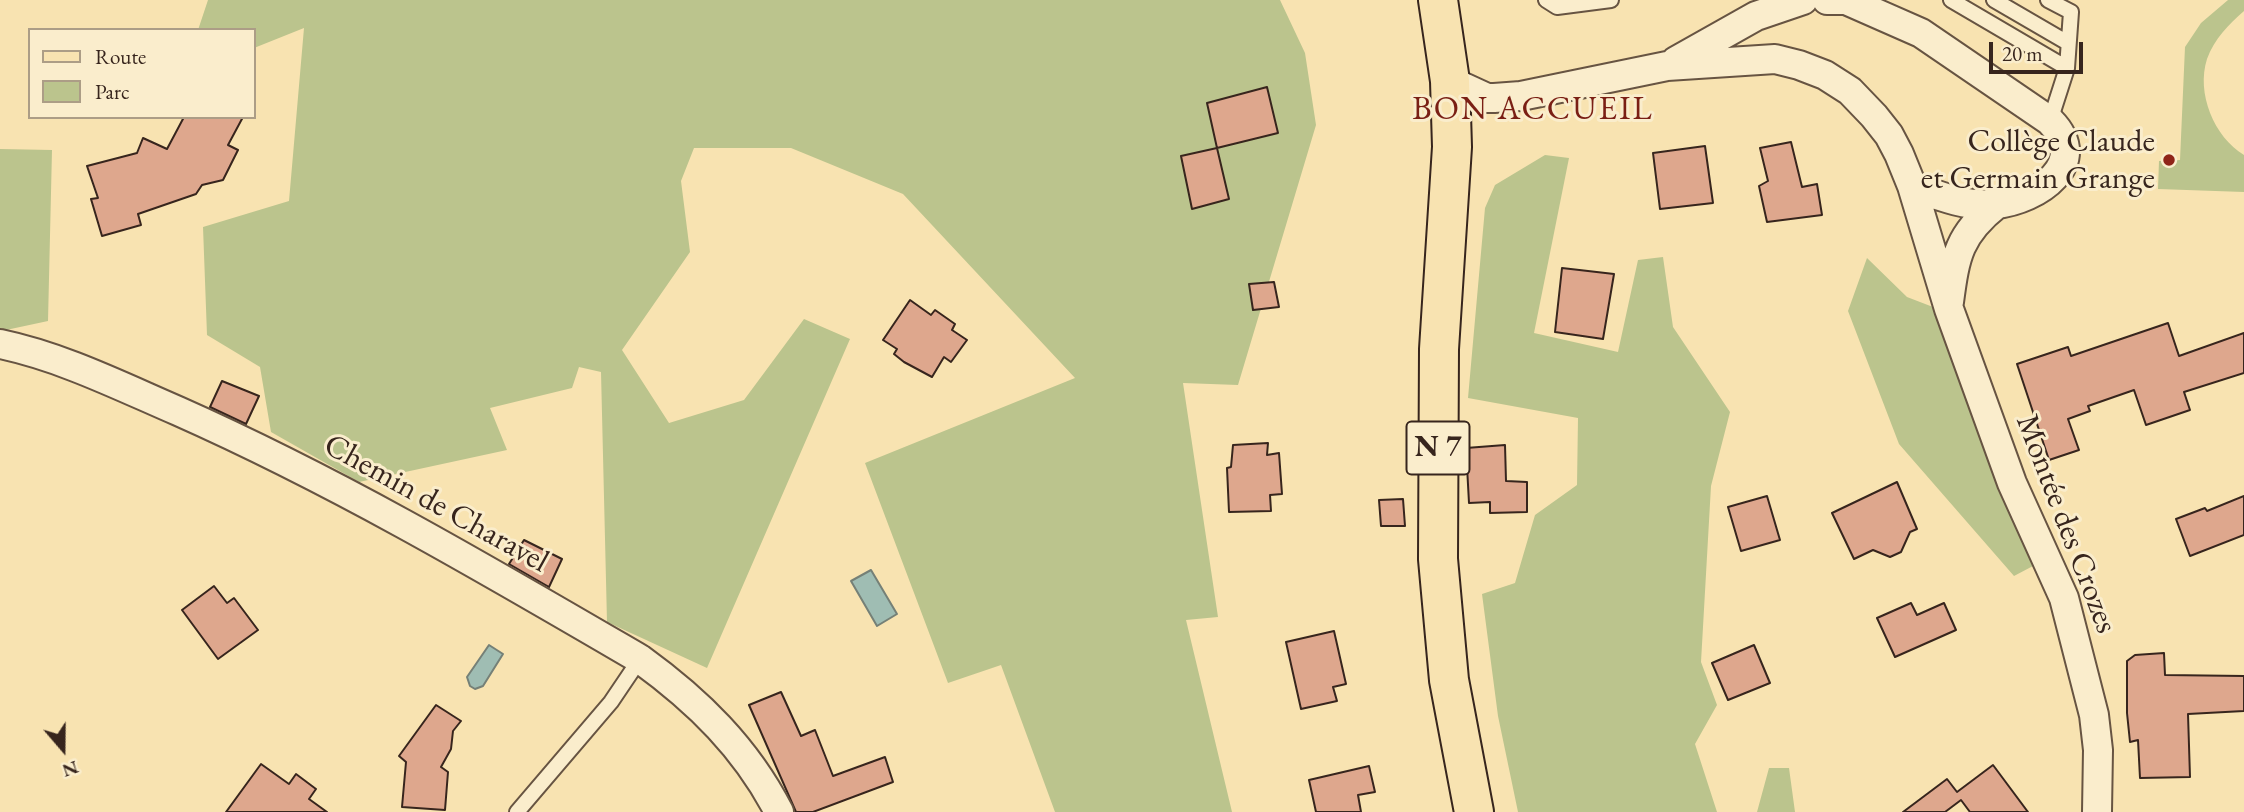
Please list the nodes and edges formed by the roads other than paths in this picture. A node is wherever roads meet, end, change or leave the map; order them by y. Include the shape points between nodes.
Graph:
1 (1438, 0) edge
2 (1546, 0) edge
3 (1611, 0) edge
4 (1803, 0) edge
5 (1827, 0) edge
6 (1951, 0) edge
7 (1994, 0) edge
8 (2049, 0) edge
9 (2068, 43) junction
10 (1667, 66) junction
11 (2067, 68) junction
12 (1450, 81) junction
13 (2050, 121) junction
14 (1912, 186) junction
15 (1997, 204) junction
16 (1949, 309) junction
17 (0, 344) edge
18 (640, 659) junction
19 (517, 812) edge
20 (779, 812) edge
21 (1474, 812) edge
22 (2097, 812) edge

1 - 12 main road, N 7
2 - 3 lane via 1558,7
4 - 10 street, Montée des Crozes via 1756,16
5 - 13 street, Montée des Crozes via 1846,0 1921,33
6 - 11 lane
7 - 9 lane
8 - 9 lane via 2071,12
9 - 11 lane
10 - 12 street, Montée des Crozes via 1494,98
10 - 14 street, Montée des Crozes via 1775,59 1825,75 1850,91 1889,135
11 - 13 lane
12 - 21 main road, N 7 via 1452,147 1439,349 1438,559 1449,680
13 - 15 street, Montée des Crozes via 2066,144 2066,158 2058,172 2036,190
14 - 15 street, Montée des Crozes via 1966,204
14 - 16 street, Montée des Crozes
15 - 16 street, Montée des Crozes via 1979,219 1961,247
16 - 22 street, Montée des Crozes via 2012,482 2063,598 2094,715
17 - 18 street, Chemin de Charavel via 90,372 251,443 382,511
18 - 19 lane via 611,702
18 - 20 street, Chemin de Charavel via 721,728 765,785

